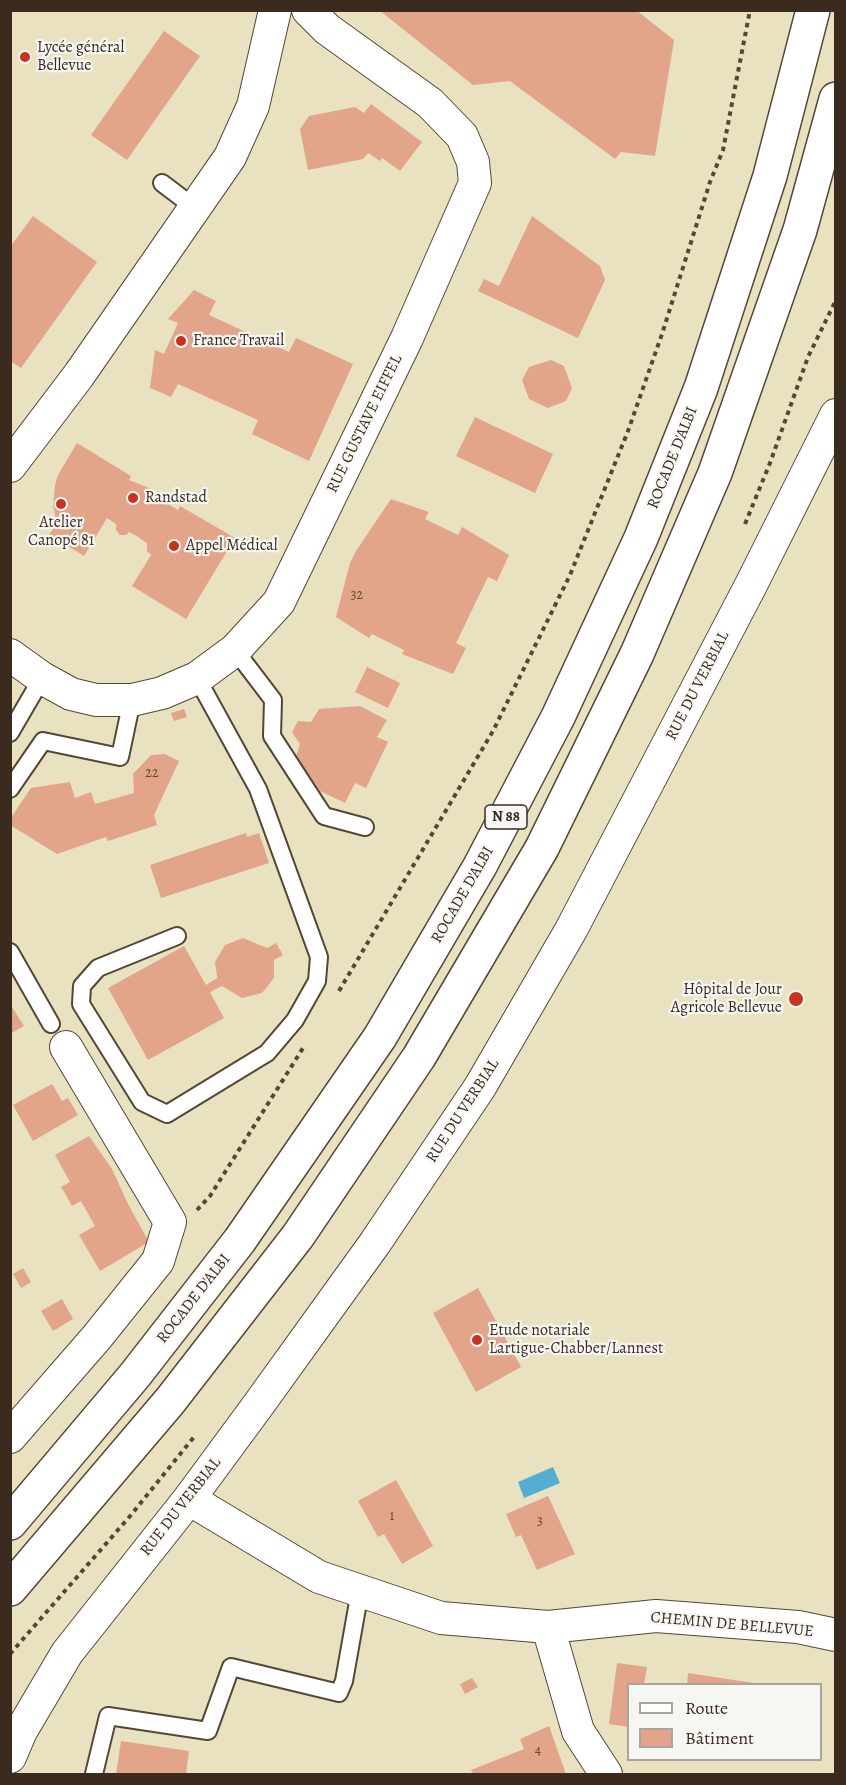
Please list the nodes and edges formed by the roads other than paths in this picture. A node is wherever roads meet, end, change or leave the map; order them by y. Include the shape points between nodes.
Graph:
1 (275, 10) edge
2 (308, 10) edge
3 (813, 10) edge
4 (836, 99) edge
5 (162, 183) dead end
6 (195, 208) junction
7 (836, 415) edge
8 (10, 466) edge
9 (235, 650) junction
10 (11, 656) edge
11 (42, 678) junction
12 (197, 678) junction
13 (132, 700) junction
14 (10, 733) edge
15 (10, 789) edge
16 (365, 827) dead end
17 (177, 936) dead end
18 (10, 952) edge
19 (58, 1036) joint
20 (10, 1437) edge
21 (189, 1499) junction
22 (10, 1523) edge
23 (10, 1589) edge
24 (360, 1591) junction
25 (548, 1628) junction
26 (836, 1635) edge
27 (14, 1741) edge
28 (94, 1774) edge
29 (606, 1774) edge

1 - 6 street via 253,106 230,158
2 - 9 street, RUE GUSTAVE EIFFEL via 327,29 430,103 462,136 473,162 475,183 407,338 279,602
3 - 22 highway, ROCADE D'ALBI / N 88 via 770,176 701,388 641,538 558,717 480,866 380,1037 240,1240 135,1375
4 - 23 highway, N 88 via 800,230 715,473 637,654 542,848 419,1057 298,1236 170,1401
5 - 6 lane
6 - 8 street via 79,375
7 - 21 street, RUE DU VERBIAL via 581,910 480,1088 375,1243
9 - 12 street, RUE GUSTAVE EIFFEL
9 - 16 lane via 273,700 272,736 324,816
10 - 11 street, RUE GUSTAVE EIFFEL
11 - 13 street, RUE GUSTAVE EIFFEL via 71,694 96,700
11 - 14 lane
12 - 13 street, RUE GUSTAVE EIFFEL
12 - 17 lane via 258,789 319,957 317,981 295,1020 267,1053 167,1114 142,1102 81,1004 81,995 82,986 98,968
13 - 15 lane via 120,757 43,741
18 - 19 lane
19 - 20 street via 170,1222 158,1261
21 - 24 street, CHEMIN DE BELLEVUE via 319,1577
21 - 27 street, RUE DU VERBIAL via 67,1653
24 - 25 street, CHEMIN DE BELLEVUE via 441,1618
24 - 28 lane via 339,1693 231,1667 208,1731 108,1716
25 - 26 street, CHEMIN DE BELLEVUE via 656,1616 798,1627
25 - 29 street via 578,1731

